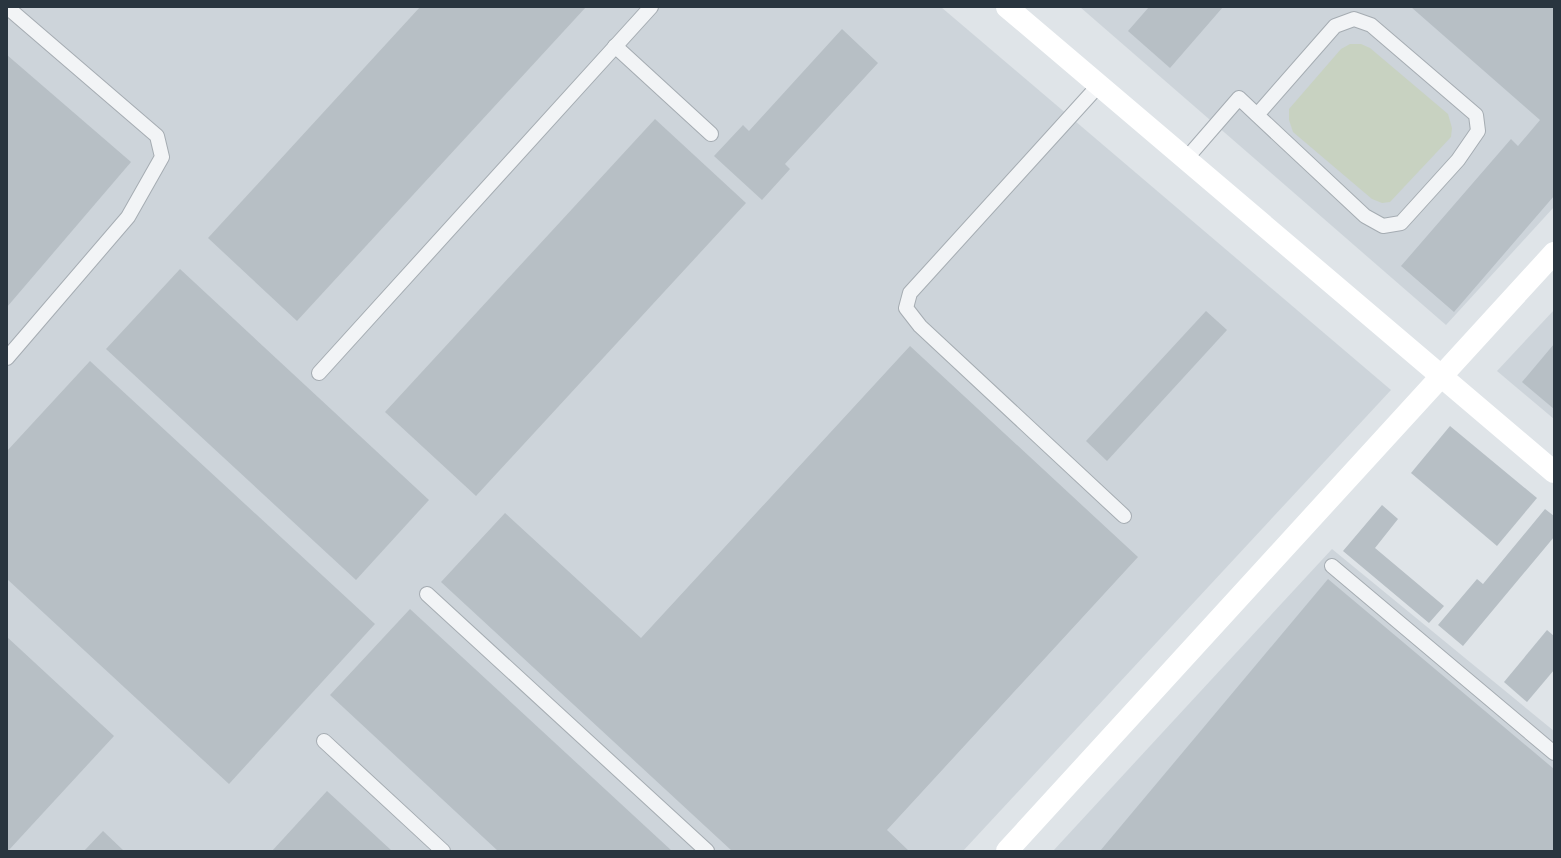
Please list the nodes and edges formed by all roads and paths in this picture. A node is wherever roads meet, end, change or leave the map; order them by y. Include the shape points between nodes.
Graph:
1 (7, 7) edge
2 (651, 7) edge
3 (1007, 7) edge
4 (615, 46) junction
5 (1099, 85) junction
6 (1257, 115) junction
7 (711, 134) dead end
8 (1186, 159) junction
9 (1554, 253) edge
10 (7, 358) edge
11 (319, 373) dead end
12 (1441, 376) junction
13 (1554, 472) edge
14 (1124, 516) dead end
15 (1332, 566) dead end
16 (426, 594) dead end
17 (324, 741) dead end
18 (1554, 753) edge
19 (443, 851) edge
20 (707, 851) edge
21 (1007, 851) edge

1 - 10 lane via 157,136 162,157 128,217
2 - 4 lane
3 - 5 street
4 - 7 lane
4 - 11 lane
5 - 8 street
5 - 14 lane via 910,293 906,308 920,326
6 - 6 lane via 1335,26 1354,19 1371,25 1476,116 1478,131 1458,160 1401,224 1383,226 1364,216
6 - 8 lane via 1239,98
8 - 12 street
9 - 12 street
12 - 13 street
12 - 21 street
15 - 18 lane
16 - 20 lane
17 - 19 lane

